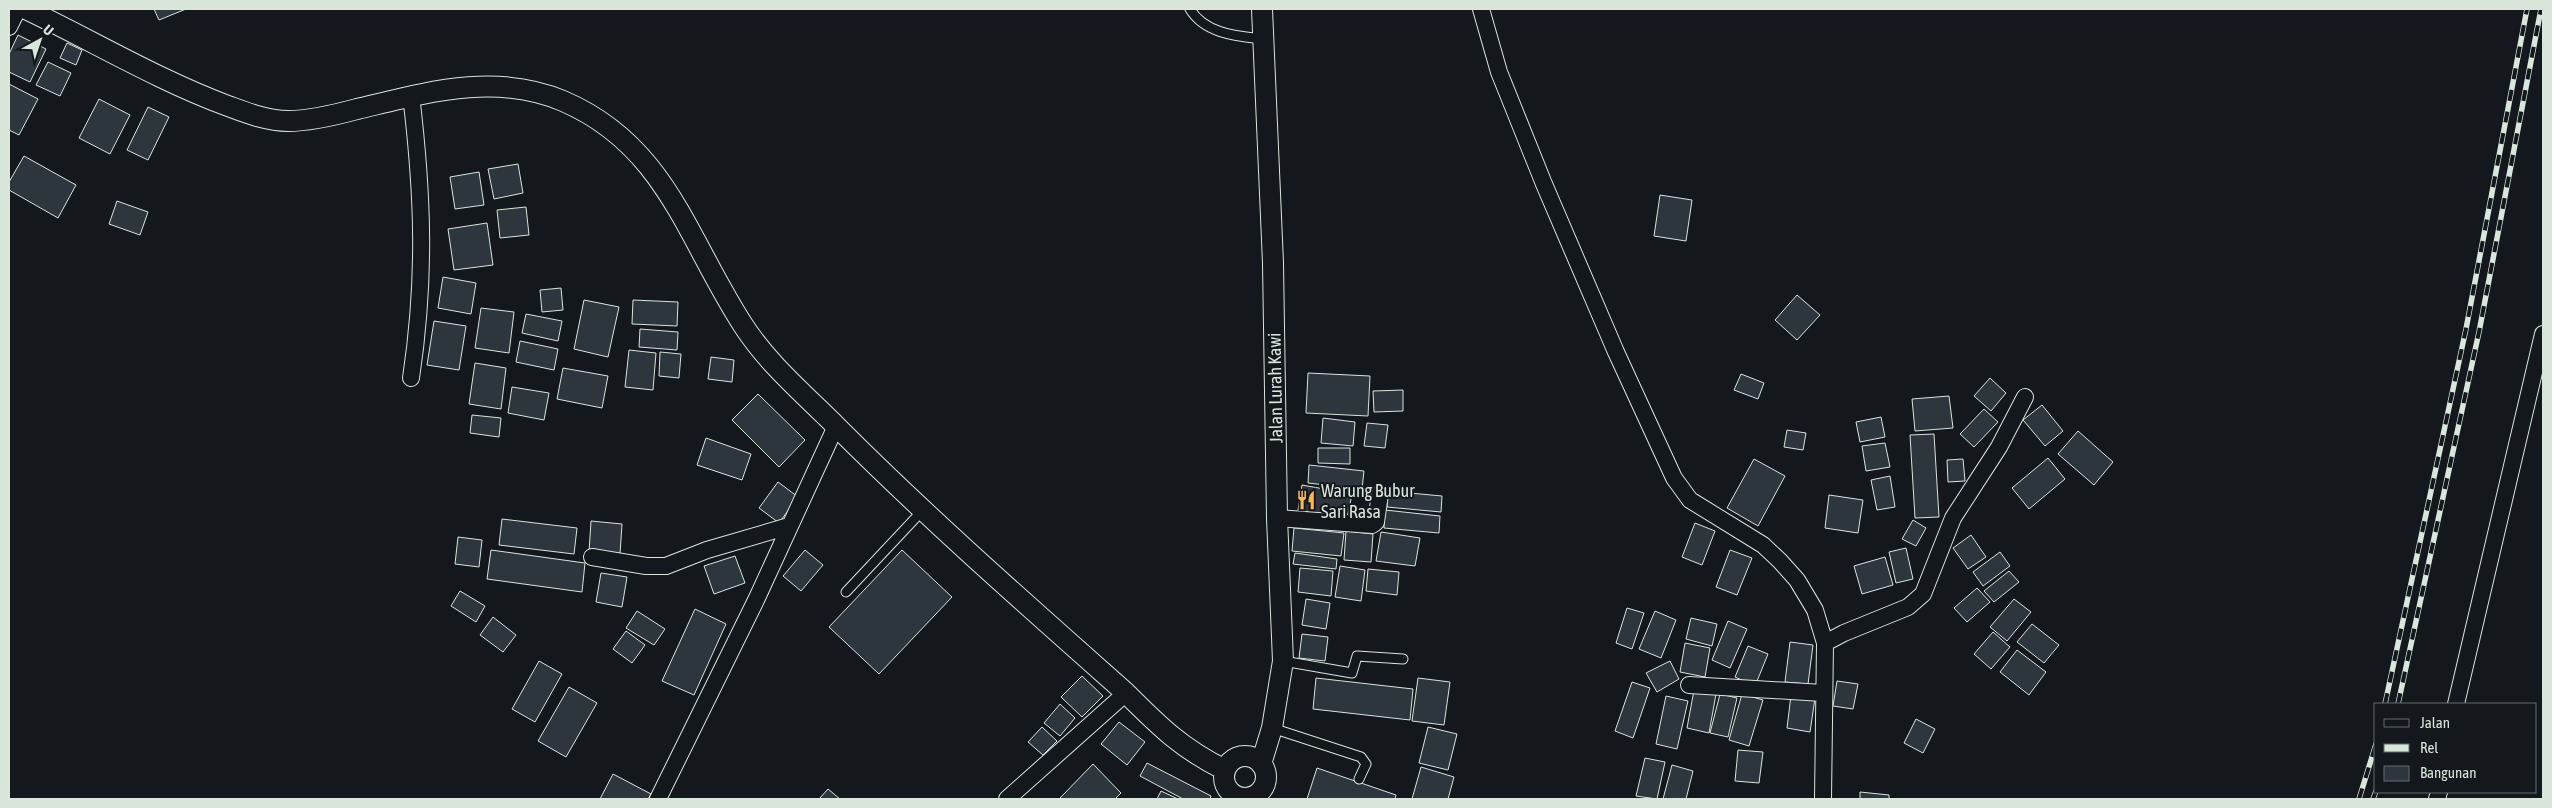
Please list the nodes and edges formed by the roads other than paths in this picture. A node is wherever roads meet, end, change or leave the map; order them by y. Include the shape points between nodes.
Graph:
1 (18, 9) edge
2 (26, 9) edge
3 (1190, 9) edge
4 (1262, 9) edge
5 (1481, 9) edge
6 (9, 27) edge
7 (1264, 39) junction
8 (411, 95) junction
9 (2543, 334) edge
10 (411, 378) dead end
11 (2025, 397) dead end
12 (836, 426) junction
13 (1380, 494) dead end
14 (924, 509) junction
15 (1277, 518) junction
16 (789, 526) junction
17 (592, 557) dead end
18 (846, 592) dead end
19 (1825, 643) junction
20 (1403, 659) dead end
21 (1283, 660) junction
22 (1689, 685) dead end
23 (1126, 693) junction
24 (1823, 693) junction
25 (2456, 703) edge
26 (1272, 728) junction
27 (1261, 764) junction
28 (1225, 770) junction
29 (1359, 779) dead end
30 (1252, 798) edge
31 (658, 799) edge
32 (1007, 799) edge
33 (1823, 799) edge

1 - 6 street
2 - 8 street via 195,94 268,120 308,120
3 - 7 lane via 1207,26 1227,34
4 - 7 street, Jalan Lurah Kawi
5 - 19 street via 1499,72 1544,184 1674,478 1695,505 1764,545 1780,561 1816,610
7 - 15 street, Jalan Lurah Kawi via 1273,263
8 - 10 street via 423,217 418,327
8 - 12 street via 472,86 540,92 588,114 612,131 635,150 658,176 756,344
9 - 25 street
11 - 19 street via 1999,447 1953,518 1923,594 1908,607
12 - 14 street
12 - 16 street
13 - 15 street via 1376,522 1372,525
14 - 18 lane
14 - 23 street
15 - 21 street, Jalan Lurah Kawi
16 - 17 street via 722,545 666,566
16 - 31 street
19 - 24 street
20 - 21 lane via 1357,656 1352,673
21 - 26 street, Jalan Lurah Kawi
22 - 24 street
23 - 28 street via 1182,746
23 - 32 street
24 - 33 street
26 - 27 street, Jalan Lurah Kawi
26 - 29 lane via 1362,757 1366,764
27 - 28 street via 1241,756 1231,761
27 - 30 street via 1266,774 1265,784
28 - 30 street via 1224,782 1230,792 1240,798

